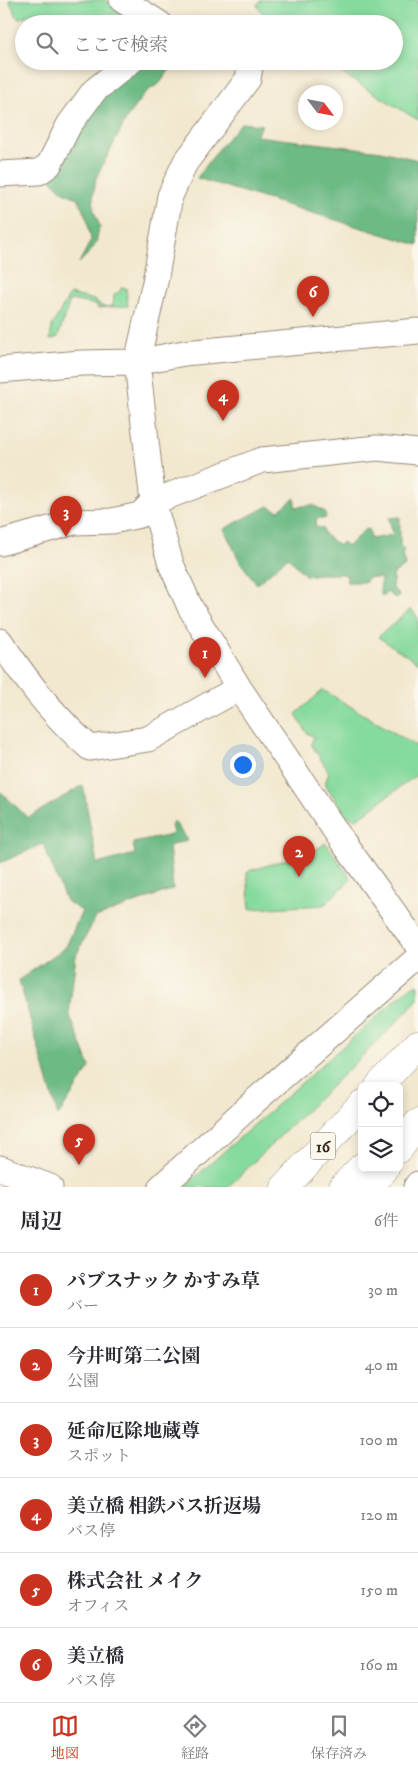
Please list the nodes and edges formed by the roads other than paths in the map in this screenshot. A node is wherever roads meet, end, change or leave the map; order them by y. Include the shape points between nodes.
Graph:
1 (122, 0) edge
2 (146, 15) edge
3 (120, 70) edge
4 (250, 70) edge
5 (0, 174) edge
6 (418, 331) edge
7 (137, 362) junction
8 (0, 370) edge
9 (418, 452) edge
10 (153, 502) junction
11 (0, 542) edge
12 (0, 641) edge
13 (239, 688) junction
14 (418, 946) edge
15 (418, 958) edge
16 (418, 1044) edge
17 (383, 1082) edge
18 (418, 1106) edge
19 (358, 1108) edge
20 (403, 1122) edge
21 (418, 1123) edge
22 (403, 1144) edge
23 (0, 1168) edge
24 (358, 1171) edge
25 (382, 1172) edge
26 (50, 1187) edge
27 (161, 1187) edge
28 (285, 1187) edge
29 (343, 1187) edge
30 (370, 1187) edge

1 - 2 street
3 - 5 street via 94,91 69,125 48,165 39,172
4 - 7 street via 248,79 185,163 170,196
6 - 7 street via 203,351
7 - 8 street
7 - 10 street
9 - 10 street via 377,448 262,460
10 - 11 street via 140,515 112,521 74,522
10 - 13 street via 171,564 190,607
12 - 13 street via 19,671 75,736 90,748 148,739
13 - 14 street
15 - 27 street
16 - 17 highway
18 - 20 highway
19 - 28 highway, 16
21 - 22 highway
23 - 26 street
24 - 29 highway, 16
25 - 30 highway

